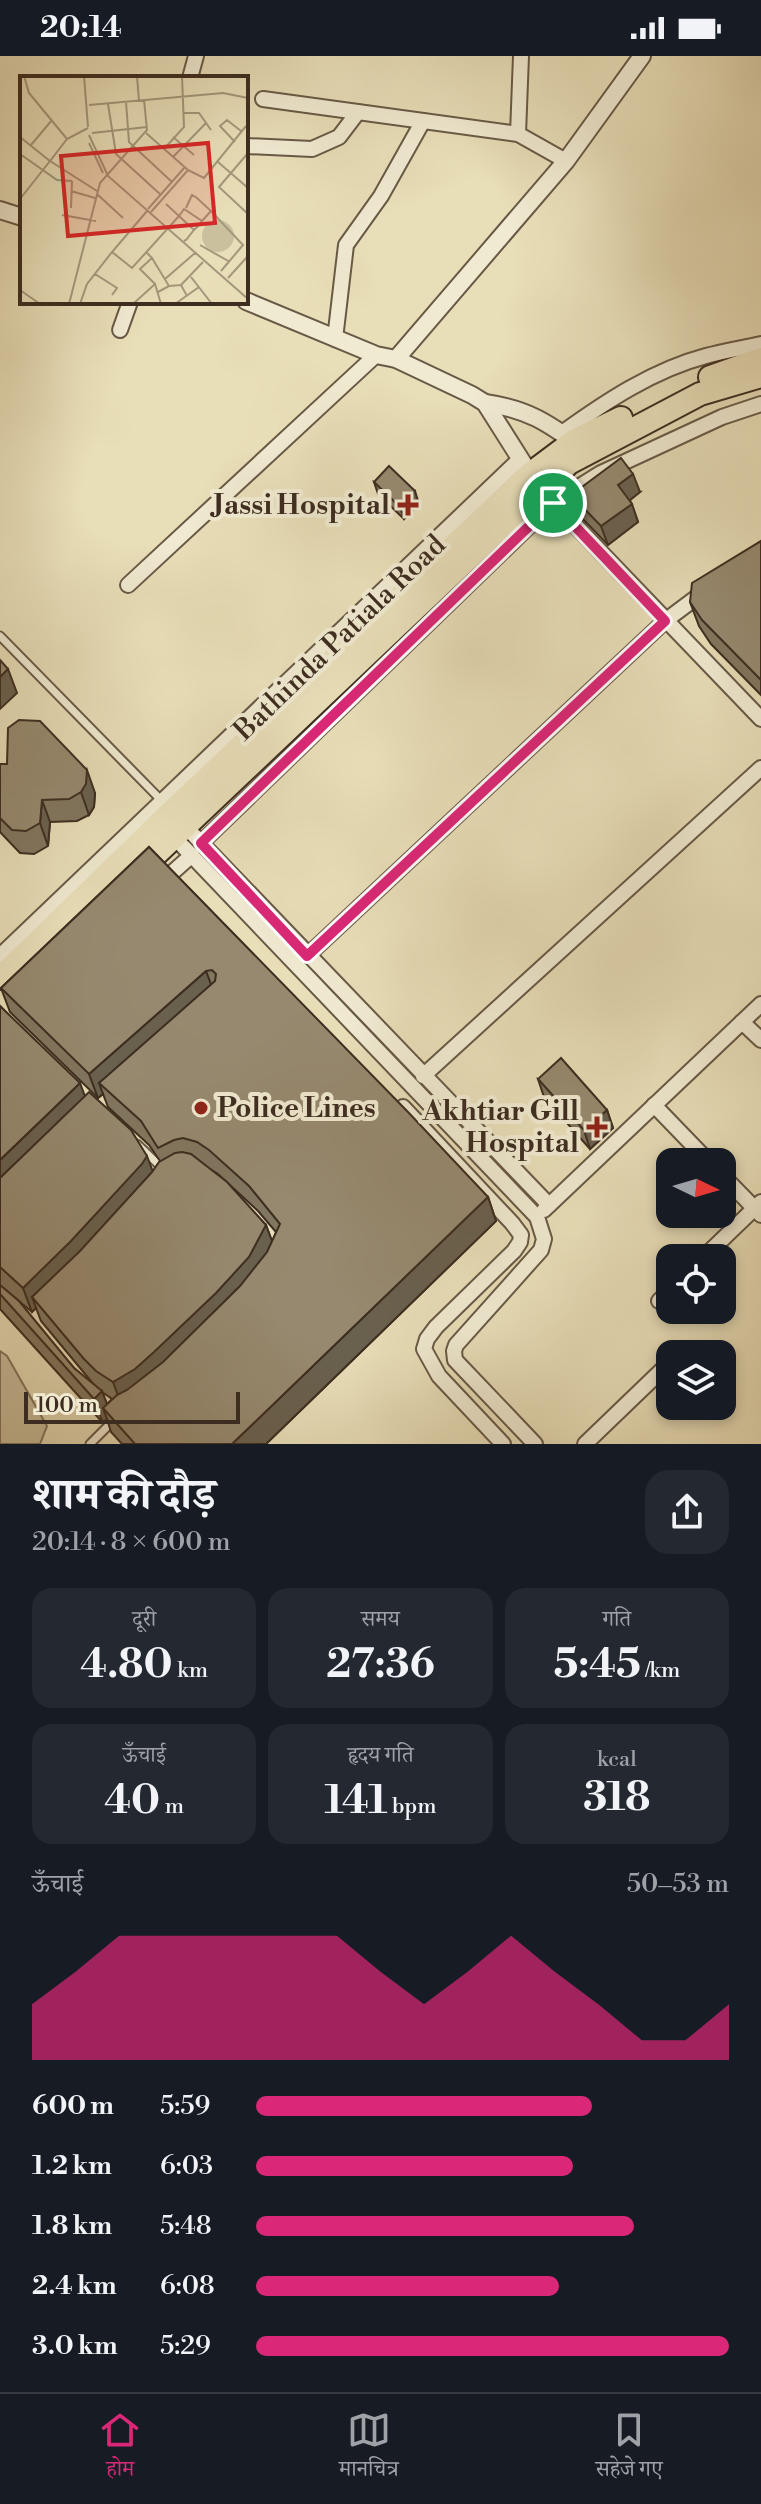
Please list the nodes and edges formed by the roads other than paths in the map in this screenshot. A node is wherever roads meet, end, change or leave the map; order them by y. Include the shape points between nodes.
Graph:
1 (196, 56) edge
2 (521, 56) edge
3 (642, 56) edge
4 (191, 76) edge
5 (263, 99) dead end
6 (358, 112) junction
7 (423, 121) junction
8 (518, 134) junction
9 (248, 146) edge
10 (566, 161) junction
11 (0, 210) edge
12 (20, 216) edge
13 (248, 302) edge
14 (129, 304) edge
15 (120, 330) dead end
16 (335, 339) junction
17 (761, 344) edge
18 (376, 355) junction
19 (396, 359) junction
20 (761, 359) edge
21 (761, 376) edge
22 (485, 403) junction
23 (761, 404) edge
24 (575, 442) junction
25 (536, 481) junction
26 (721, 579) edge
27 (128, 585) dead end
28 (665, 621) junction
29 (0, 636) edge
30 (761, 719) edge
31 (761, 768) edge
32 (173, 819) junction
33 (196, 849) junction
34 (155, 854) junction
35 (173, 872) junction
36 (184, 883) edge
37 (0, 956) edge
38 (307, 956) junction
39 (0, 978) edge
40 (0, 1002) edge
41 (761, 1004) edge
42 (742, 1022) junction
43 (761, 1040) edge
44 (423, 1076) junction
45 (392, 1095) edge
46 (654, 1105) junction
47 (133, 1140) edge
48 (695, 1148) edge
49 (163, 1181) edge
50 (736, 1188) edge
51 (549, 1205) junction
52 (759, 1209) edge
53 (537, 1217) junction
54 (521, 1235) junction
55 (719, 1244) edge
56 (656, 1376) edge
57 (122, 1413) edge
58 (90, 1444) edge
59 (503, 1444) edge
60 (535, 1444) edge
61 (585, 1444) edge

1 - 4 street
2 - 8 street
3 - 10 street
5 - 6 street
6 - 7 street
6 - 9 street via 339,137 312,149
7 - 8 street
7 - 16 street via 346,245
8 - 10 street
10 - 19 street
11 - 12 street
13 - 16 street
14 - 15 street
16 - 18 street
17 - 24 street via 703,357 641,383 595,409
18 - 19 street
18 - 27 street
19 - 22 street
20 - 24 highway via 695,382
21 - 24 highway
22 - 24 street via 514,407
22 - 25 street
23 - 25 street via 601,473
24 - 25 highway
25 - 28 street
25 - 32 highway
25 - 33 street
26 - 28 street
28 - 30 street
28 - 38 street
29 - 32 lane
31 - 44 street
32 - 33 street
32 - 34 highway
32 - 37 street
32 - 39 highway
33 - 35 street
33 - 38 street
33 - 53 street
34 - 35 street
34 - 40 highway
35 - 36 street
38 - 44 street
41 - 42 street
42 - 43 street
42 - 46 street
44 - 51 street
45 - 54 street
46 - 48 street
46 - 51 street
47 - 49 lane via 159,1165
50 - 52 street
51 - 53 street
52 - 55 street
53 - 54 street
53 - 60 street via 544,1239 541,1250 454,1351 455,1360
54 - 59 street via 514,1251 436,1327 424,1349 439,1376
56 - 61 street
57 - 58 lane

